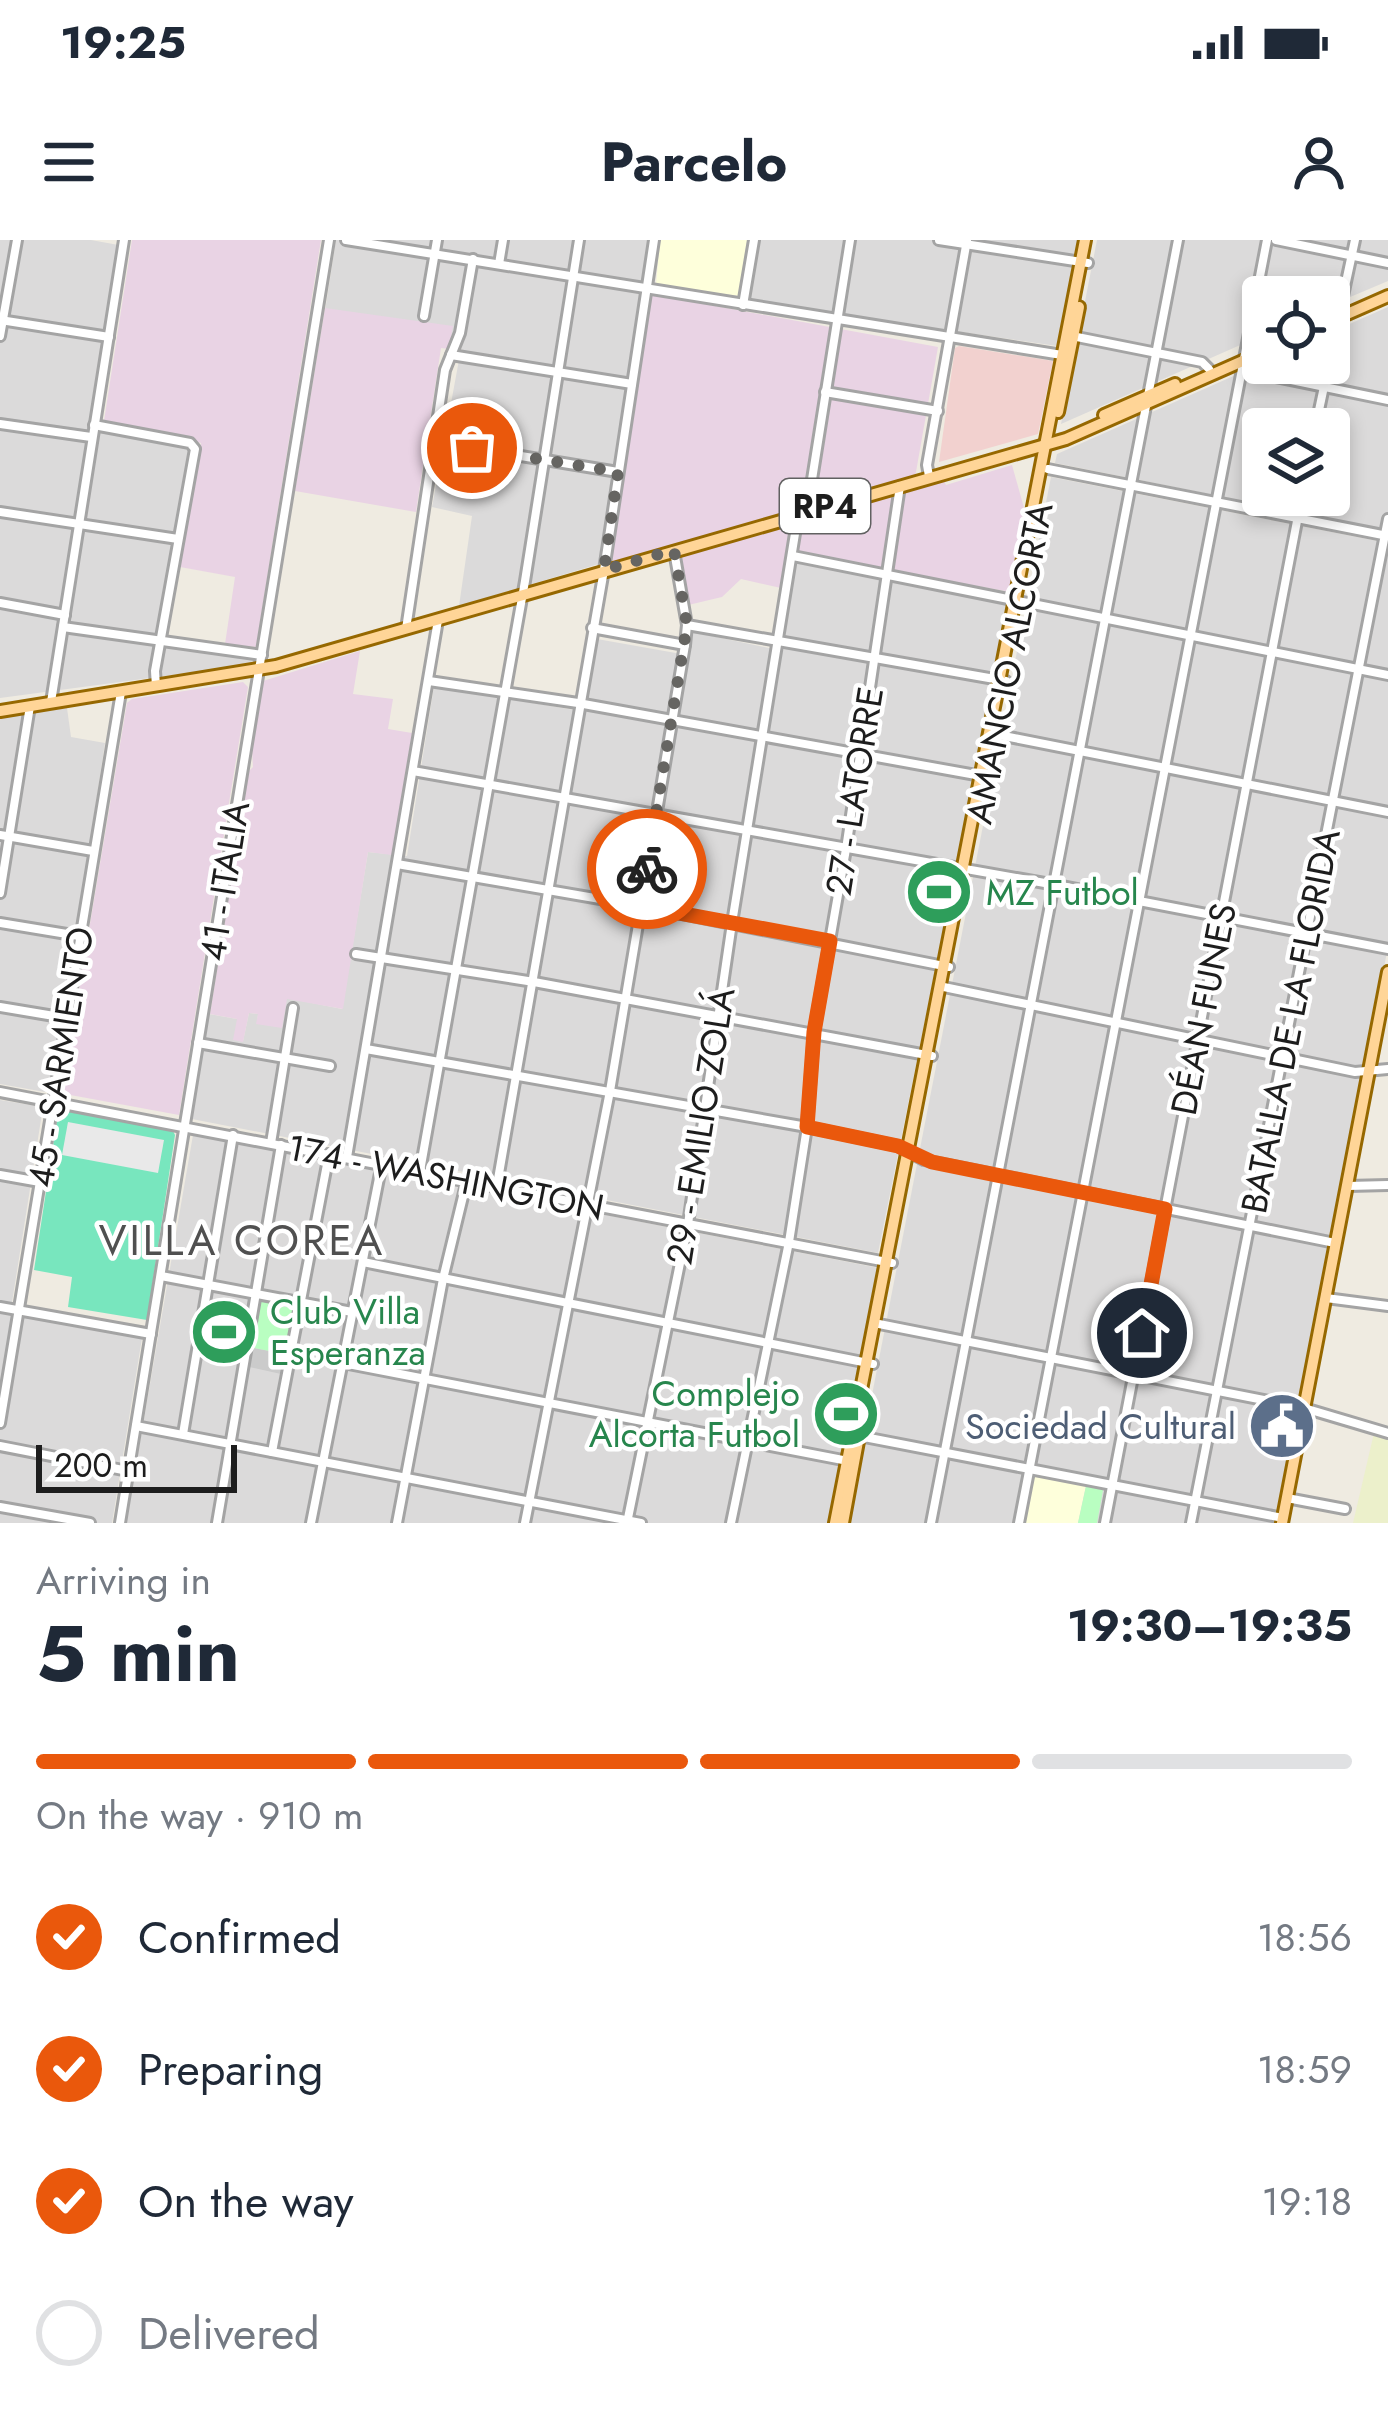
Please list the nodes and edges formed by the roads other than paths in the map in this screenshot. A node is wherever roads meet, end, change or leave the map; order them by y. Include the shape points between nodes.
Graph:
1 (17, 240) edge
2 (124, 240) edge
3 (329, 240) edge
4 (346, 240) edge
5 (437, 240) edge
6 (503, 240) edge
7 (579, 240) edge
8 (654, 240) edge
9 (754, 240) edge
10 (850, 240) edge
11 (939, 240) edge
12 (1089, 240) edge
13 (1178, 240) edge
14 (1267, 240) edge
15 (1276, 240) edge
16 (1355, 240) edge
17 (967, 242) edge
18 (434, 254) junction
19 (1352, 255) junction
20 (472, 259) junction
21 (1085, 262) junction
22 (1388, 263) edge
23 (500, 264) junction
24 (1260, 276) edge
25 (1346, 276) edge
26 (573, 277) junction
27 (646, 290) junction
28 (1388, 293) edge
29 (743, 305) junction
30 (1350, 310) edge
31 (424, 316) dead end
32 (838, 319) junction
33 (1, 321) edge
34 (0, 336) edge
35 (1070, 336) junction
36 (109, 337) junction
37 (951, 337) junction
38 (1156, 353) junction
39 (452, 355) junction
40 (1062, 355) junction
41 (1242, 361) edge
42 (1242, 362) edge
43 (1209, 369) junction
44 (556, 371) junction
45 (1242, 371) edge
46 (632, 384) junction
47 (1315, 384) edge
48 (1325, 384) edge
49 (1324, 387) junction
50 (825, 392) junction
51 (1148, 399) junction
52 (1388, 400) edge
53 (1320, 408) edge
54 (938, 411) junction
55 (0, 424) edge
56 (94, 425) junction
57 (91, 437) junction
58 (1049, 441) junction
59 (436, 442) junction
60 (543, 460) junction
61 (1048, 469) junction
62 (618, 472) junction
63 (929, 476) junction
64 (900, 484) junction
65 (1131, 485) junction
66 (1216, 502) junction
67 (0, 512) edge
68 (802, 512) junction
69 (1297, 518) junction
70 (1388, 519) edge
71 (77, 524) junction
72 (1386, 536) edge
73 (178, 539) junction
74 (674, 550) junction
75 (793, 556) junction
76 (604, 570) junction
77 (888, 574) junction
78 (521, 594) junction
79 (1018, 601) junction
80 (0, 603) edge
81 (65, 615) junction
82 (439, 619) junction
83 (1107, 619) junction
84 (687, 625) junction
85 (63, 627) junction
86 (592, 628) junction
87 (406, 629) junction
88 (1190, 636) junction
89 (160, 641) junction
90 (780, 641) junction
91 (685, 645) junction
92 (1271, 652) junction
93 (262, 656) junction
94 (875, 658) junction
95 (1359, 669) junction
96 (259, 671) junction
97 (1388, 675) edge
98 (1003, 680) junction
99 (429, 681) junction
100 (156, 686) junction
101 (121, 692) junction
102 (504, 692) junction
103 (51, 702) junction
104 (578, 703) junction
105 (30, 706) junction
106 (0, 711) edge
107 (671, 720) junction
108 (992, 734) junction
109 (763, 736) junction
110 (1081, 753) junction
111 (860, 754) junction
112 (1165, 769) junction
113 (413, 771) junction
114 (984, 777) junction
115 (487, 784) junction
116 (1246, 785) junction
117 (563, 798) junction
118 (1333, 802) junction
119 (1388, 812) edge
120 (656, 815) junction
121 (747, 831) junction
122 (4, 835) edge
123 (846, 849) junction
124 (93, 851) junction
125 (397, 864) junction
126 (965, 870) junction
127 (473, 877) junction
128 (1056, 885) junction
129 (548, 890) junction
130 (0, 893) edge
131 (1139, 901) junction
132 (641, 906) junction
133 (1221, 916) junction
134 (0, 923) edge
135 (731, 923) junction
136 (1307, 933) junction
137 (79, 936) junction
138 (830, 941) junction
139 (1388, 949) edge
140 (356, 954) dead end
141 (383, 957) junction
142 (946, 966) junction
143 (458, 968) junction
144 (1388, 972) edge
145 (534, 982) junction
146 (942, 987) junction
147 (626, 1000) junction
148 (1032, 1006) junction
149 (0, 1007) edge
150 (293, 1008) dead end
151 (719, 1015) junction
152 (67, 1018) junction
153 (1114, 1022) junction
154 (814, 1032) junction
155 (1198, 1039) junction
156 (198, 1042) junction
157 (366, 1049) junction
158 (929, 1055) junction
159 (1282, 1056) junction
160 (286, 1058) junction
161 (442, 1062) junction
162 (330, 1066) dead end
163 (1388, 1069) edge
164 (1368, 1072) junction
165 (516, 1075) junction
166 (610, 1090) junction
167 (0, 1092) edge
168 (53, 1101) junction
169 (706, 1108) junction
170 (184, 1126) junction
171 (807, 1127) junction
172 (233, 1135) junction
173 (276, 1144) junction
174 (910, 1152) junction
175 (329, 1154) junction
176 (347, 1156) junction
177 (382, 1163) junction
178 (421, 1171) junction
179 (0, 1175) edge
180 (999, 1176) junction
181 (466, 1180) junction
182 (40, 1182) junction
183 (497, 1185) junction
184 (1388, 1185) edge
185 (1346, 1186) junction
186 (1082, 1192) junction
187 (587, 1205) junction
188 (1165, 1209) junction
189 (688, 1224) junction
190 (1250, 1226) junction
191 (788, 1242) junction
192 (1335, 1243) junction
193 (363, 1262) junction
194 (889, 1262) junction
195 (160, 1276) junction
196 (443, 1279) junction
197 (209, 1285) junction
198 (255, 1293) junction
199 (1324, 1298) junction
200 (300, 1302) junction
201 (569, 1303) junction
202 (1388, 1306) edge
203 (0, 1307) edge
204 (20, 1311) junction
205 (352, 1312) junction
206 (667, 1321) junction
207 (877, 1323) junction
208 (151, 1334) junction
209 (767, 1341) junction
210 (967, 1341) junction
211 (1051, 1358) junction
212 (343, 1363) junction
213 (870, 1363) junction
214 (1134, 1374) junction
215 (424, 1379) junction
216 (1217, 1391) junction
217 (548, 1402) junction
218 (1304, 1408) junction
219 (647, 1420) junction
220 (0, 1423) edge
221 (136, 1426) junction
222 (1388, 1433) edge
223 (183, 1434) junction
224 (856, 1436) junction
225 (748, 1441) junction
226 (230, 1443) junction
227 (0, 1446) edge
228 (272, 1452) junction
229 (944, 1452) junction
230 (322, 1462) junction
231 (850, 1462) junction
232 (1030, 1469) junction
233 (128, 1471) junction
234 (405, 1477) junction
235 (1113, 1485) junction
236 (1287, 1498) junction
237 (1195, 1501) junction
238 (529, 1502) junction
239 (0, 1507) edge
240 (1345, 1509) dead end
241 (1283, 1521) edge
242 (628, 1522) edge
243 (90, 1523) edge
244 (120, 1523) edge
245 (217, 1523) edge
246 (311, 1523) edge
247 (398, 1523) edge
248 (525, 1523) edge
249 (641, 1523) edge
250 (731, 1523) edge
251 (839, 1523) edge
252 (931, 1523) edge
253 (1019, 1523) edge
254 (1106, 1523) edge
255 (1191, 1523) edge

1 - 33 street
2 - 36 street
3 - 93 street, 41 - ITALIA
4 - 18 street
5 - 18 street
6 - 23 street
7 - 26 street
8 - 27 street
9 - 29 street
10 - 32 street, 29 - EMILIO ZOLÁ
11 - 17 street
12 - 21 main road
13 - 38 street
14 - 24 street
15 - 19 street
16 - 19 street
17 - 21 street
17 - 37 street
18 - 20 street
18 - 31 street
19 - 22 street
19 - 25 street
20 - 23 street
20 - 39 street
21 - 35 main road
23 - 26 street
26 - 27 street
26 - 44 street
27 - 29 street
27 - 46 street
28 - 30 main road
29 - 32 street
32 - 37 street
32 - 50 street, 29 - EMILIO ZOLÁ
33 - 34 street
33 - 36 street
35 - 38 street
35 - 40 main road
35 - 58 main road
36 - 56 street
37 - 40 street
37 - 54 street
38 - 43 street
38 - 51 street
39 - 44 street
39 - 59 street
40 - 58 main road
41 - 43 main road, RP4
42 - 51 main road, RP4
43 - 51 main road, RP4
44 - 46 street
44 - 60 street
45 - 66 street
46 - 62 street
47 - 49 street
48 - 49 street
49 - 52 street
49 - 53 street
50 - 54 street
50 - 68 street, 29 - EMILIO ZOLÁ
51 - 58 main road, RP4
51 - 65 street
54 - 63 street
55 - 57 street
56 - 57 street
56 - 73 street via 194,445
57 - 71 street
58 - 61 main road, AMANCIO ALCORTA
58 - 63 main road, RP4
58 - 79 main road
59 - 60 street
59 - 87 street
60 - 62 street
60 - 78 street
61 - 65 street
61 - 79 main road, AMANCIO ALCORTA
62 - 76 street
63 - 64 main road, RP4
64 - 68 main road, RP4
64 - 77 street, 27 - LATORRE
65 - 66 street
65 - 83 street
66 - 69 street
66 - 88 street
67 - 71 street
68 - 74 main road, RP4
68 - 75 street, 29 - EMILIO ZOLÁ
69 - 72 street
69 - 92 street, DÉAN FUNES
70 - 72 street, BATALLA DE LA FLORIDA
71 - 73 street
71 - 81 street
72 - 95 street, BATALLA DE LA FLORIDA
73 - 89 street
74 - 76 main road, RP4
74 - 84 street
75 - 77 street
75 - 90 street, 29 - EMILIO ZOLÁ
76 - 78 main road, RP4
76 - 86 street
77 - 79 street
77 - 94 street, 27 - LATORRE
78 - 82 main road, RP4
78 - 102 street
79 - 83 street
79 - 98 main road
80 - 81 street
81 - 85 street
82 - 87 main road, RP4
82 - 99 street
83 - 88 street
83 - 110 street
84 - 90 street
84 - 91 street
85 - 89 street
85 - 103 street
86 - 91 street
86 - 104 street
87 - 96 main road, RP4
88 - 92 street
88 - 112 street
89 - 93 street
89 - 100 street
90 - 94 street
90 - 109 street, 29 - EMILIO ZOLÁ
91 - 107 street
92 - 95 street
92 - 116 street, DÉAN FUNES
93 - 96 street, 41 - ITALIA
94 - 98 street
94 - 111 street, 27 - LATORRE
95 - 97 street
95 - 118 street, BATALLA DE LA FLORIDA
96 - 100 main road, RP4
96 - 156 street, 41 - ITALIA
98 - 108 main road
99 - 102 street
99 - 113 street
100 - 101 main road, RP4
101 - 103 main road, RP4
101 - 124 street, 45 - SARMIENTO
102 - 104 street
102 - 115 street
103 - 105 main road, RP4
104 - 107 street
104 - 117 street
105 - 106 main road, RP4
105 - 122 street
107 - 109 street
107 - 120 street
108 - 110 street
108 - 114 main road
109 - 111 street
109 - 121 street, 29 - EMILIO ZOLÁ
110 - 112 street
110 - 128 street
111 - 114 street
111 - 123 street, 27 - LATORRE
112 - 116 street
112 - 131 street
113 - 115 street
113 - 125 street
114 - 126 main road
115 - 117 street
115 - 127 street
116 - 118 street
116 - 133 street, DÉAN FUNES
117 - 120 street
117 - 129 street
118 - 119 street
118 - 136 street, BATALLA DE LA FLORIDA
120 - 121 street
120 - 132 street
121 - 123 street
121 - 135 street, 29 - EMILIO ZOLÁ
122 - 124 street
122 - 130 street
123 - 126 street
123 - 138 street, 27 - LATORRE
124 - 137 street, 45 - SARMIENTO
125 - 127 street
125 - 141 street
126 - 128 street
126 - 142 main road
127 - 129 street
127 - 143 street
128 - 131 street
128 - 148 street
129 - 132 street
129 - 145 street
131 - 133 street
131 - 153 street
132 - 135 street
132 - 147 street
133 - 136 street
133 - 155 street, DÉAN FUNES
134 - 137 street
135 - 138 street
135 - 151 street, 29 - EMILIO ZOLÁ
136 - 139 street
136 - 159 street, BATALLA DE LA FLORIDA
137 - 152 street, 45 - SARMIENTO
138 - 142 street
138 - 154 street, 27 - LATORRE
140 - 141 street
141 - 143 street
141 - 157 street
142 - 146 main road
143 - 145 street
143 - 161 street
144 - 164 main road
145 - 147 street
145 - 165 street
146 - 148 street
146 - 158 main road
147 - 151 street
147 - 166 street
148 - 153 street
148 - 180 street
149 - 152 street
150 - 160 street
151 - 154 street
151 - 169 street, 29 - EMILIO ZOLÁ
152 - 168 street, 45 - SARMIENTO
153 - 155 street
153 - 186 street
154 - 158 street
154 - 171 street, 27 - LATORRE
155 - 159 street
155 - 188 street, DÉAN FUNES
156 - 160 street
156 - 170 street, 41 - ITALIA
157 - 161 street
157 - 176 street
158 - 174 main road
159 - 164 street
159 - 190 street, BATALLA DE LA FLORIDA
160 - 162 street
160 - 173 street
161 - 165 street
161 - 178 street
163 - 164 street
164 - 185 main road
165 - 166 street
165 - 183 street
166 - 169 street
166 - 187 street
167 - 168 street, 174 - WASHINGTON
168 - 170 street, 174 - WASHINGTON
168 - 182 street, 45 - SARMIENTO
169 - 171 street
169 - 189 street, 29 - EMILIO ZOLÁ
170 - 172 street, 174 - WASHINGTON
170 - 195 street, 41 - ITALIA
171 - 174 street
171 - 191 street, 27 - LATORRE
172 - 173 street, 174 - WASHINGTON
172 - 197 street
173 - 175 street, 174 - WASHINGTON
173 - 198 street
174 - 180 street
174 - 194 main road
175 - 176 street, 174 - WASHINGTON
175 - 200 street
176 - 177 street, 174 - WASHINGTON
177 - 178 street, 174 - WASHINGTON
177 - 193 street
178 - 181 street, 174 - WASHINGTON
179 - 182 street
180 - 186 street
180 - 210 street
181 - 183 street, 174 - WASHINGTON
181 - 196 street
182 - 204 street, 45 - SARMIENTO
183 - 187 street, 174 - WASHINGTON
184 - 185 street
185 - 192 main road
186 - 188 street
186 - 211 street
187 - 189 street, 174 - WASHINGTON
187 - 201 street
188 - 190 street
188 - 214 street, DÉAN FUNES
189 - 191 street, 174 - WASHINGTON
189 - 206 street, 29 - EMILIO ZOLÁ
190 - 192 street
190 - 216 street, BATALLA DE LA FLORIDA
191 - 194 street, 174 - WASHINGTON
191 - 209 street, 27 - LATORRE
192 - 199 main road
193 - 196 street
193 - 205 street
194 - 207 main road
195 - 197 street
195 - 208 street, 41 - ITALIA
196 - 201 street
196 - 215 street
197 - 198 street
197 - 223 street
198 - 200 street
198 - 226 street
199 - 202 street
199 - 218 main road
200 - 205 street
200 - 228 street
201 - 206 street
201 - 217 street
203 - 204 street
204 - 208 street
204 - 220 street, 45 - SARMIENTO
205 - 212 street
206 - 209 street
206 - 219 street, 29 - EMILIO ZOLÁ
207 - 210 street
207 - 213 main road
208 - 221 street, 41 - ITALIA
209 - 213 street
209 - 225 street, 27 - LATORRE
210 - 211 street
210 - 229 street
211 - 214 street
211 - 232 street
212 - 215 street
212 - 230 street
213 - 224 main road
214 - 216 street
214 - 235 street, DÉAN FUNES
215 - 217 street
215 - 234 street
216 - 218 street
216 - 237 street, BATALLA DE LA FLORIDA
217 - 219 street
217 - 238 street
218 - 222 street
218 - 236 main road
219 - 225 street
219 - 242 street, 29 - EMILIO ZOLÁ
221 - 223 street
221 - 233 street, 41 - ITALIA
223 - 226 street
224 - 229 street
224 - 231 main road
225 - 231 street
225 - 250 street, 27 - LATORRE
226 - 228 street
226 - 245 street
227 - 233 street
228 - 230 street
229 - 232 street
229 - 252 street
230 - 234 street
230 - 246 street
231 - 251 main road
232 - 235 street
232 - 253 street
233 - 244 street, 41 - ITALIA
234 - 238 street
234 - 247 street
235 - 237 street
235 - 254 street, DÉAN FUNES
236 - 240 street
236 - 241 main road
237 - 241 street
237 - 255 street, BATALLA DE LA FLORIDA
238 - 242 street
238 - 248 street
239 - 243 street
242 - 249 street

